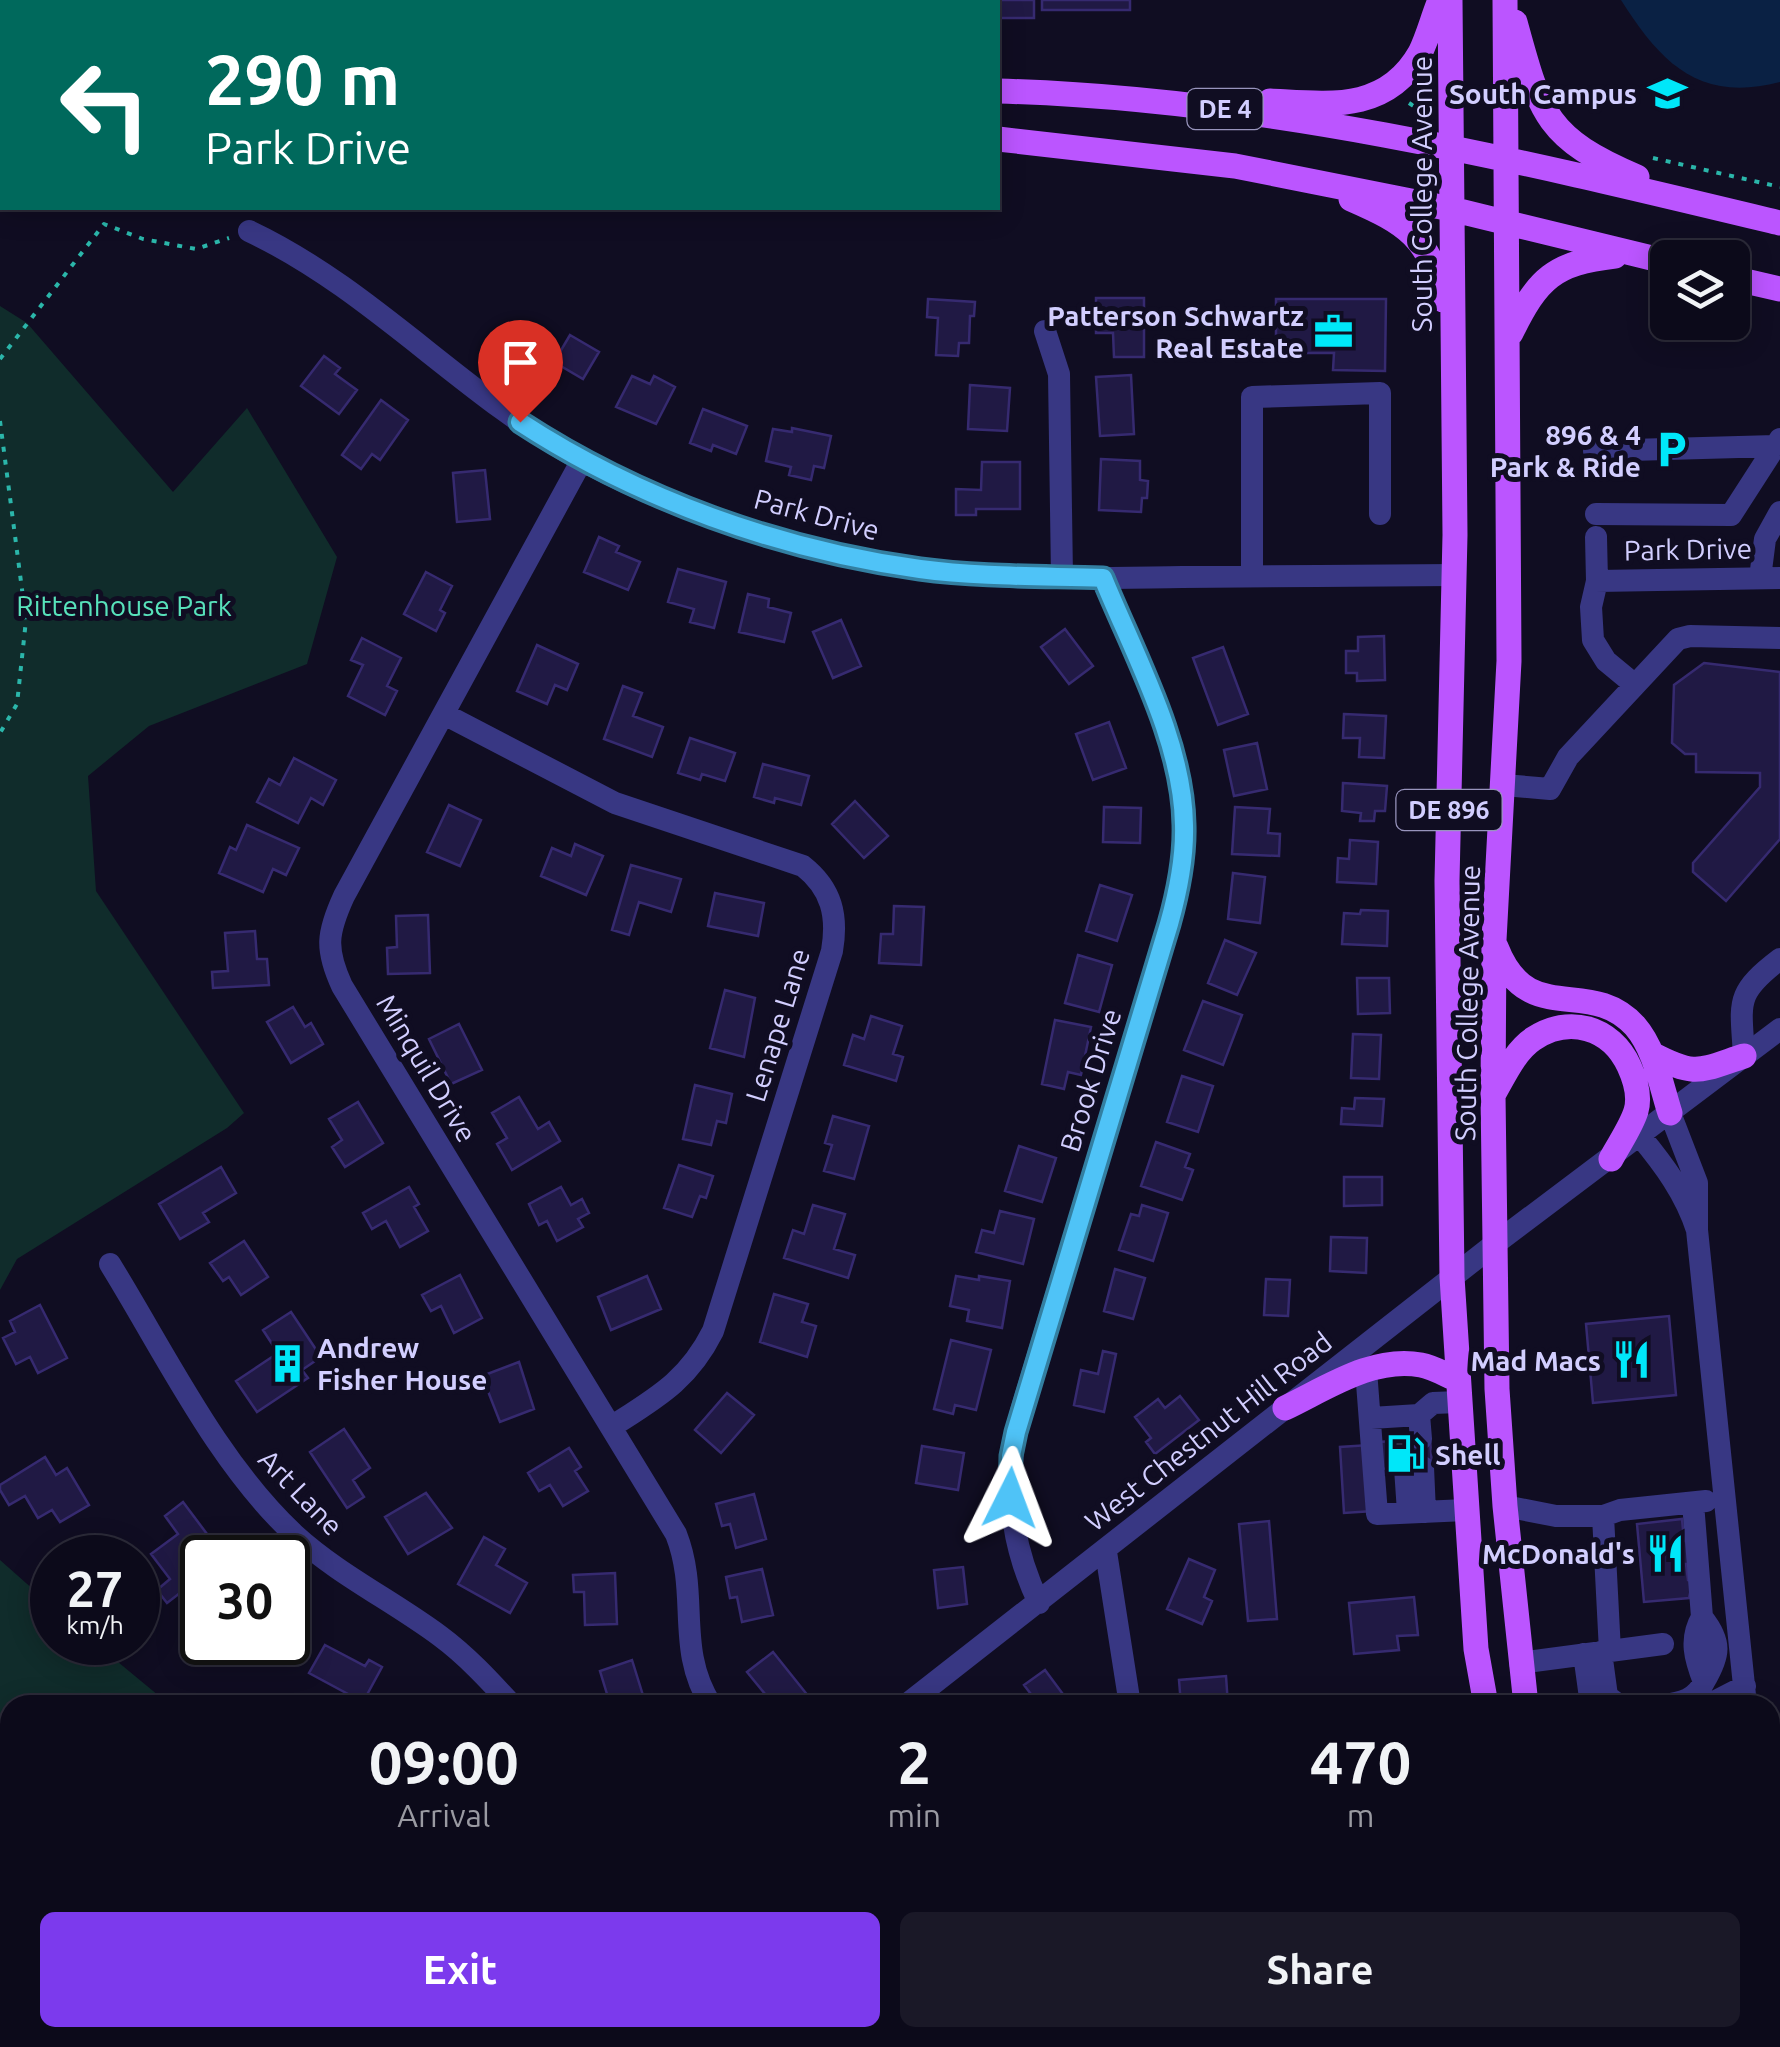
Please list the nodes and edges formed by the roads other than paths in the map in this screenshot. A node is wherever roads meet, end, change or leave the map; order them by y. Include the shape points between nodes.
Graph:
1 (1440, 0) edge
2 (1450, 0) edge
3 (1507, 0) edge
4 (1000, 91) edge
5 (1168, 101) junction
6 (1000, 139) edge
7 (1451, 148) junction
8 (1506, 160) junction
9 (1314, 182) junction
10 (1701, 204) junction
11 (1451, 208) junction
12 (1780, 222) edge
13 (1508, 224) junction
14 (249, 231) road end
15 (1631, 254) junction
16 (1650, 258) edge
17 (1750, 282) edge
18 (1780, 289) edge
19 (1045, 331) dead end
20 (1509, 337) junction
21 (1452, 344) junction
22 (1778, 442) edge
23 (1594, 451) dead end
24 (582, 460) junction
25 (1780, 512) edge
26 (1380, 514) dead end
27 (1455, 575) junction
28 (1252, 576) junction
29 (1062, 577) junction
30 (1103, 578) junction
31 (1770, 578) edge
32 (1597, 581) junction
33 (1780, 638) edge
34 (1635, 685) junction
35 (444, 714) junction
36 (1504, 785) junction
37 (1494, 940) junction
38 (1780, 960) edge
39 (1780, 1029) edge
40 (1652, 1054) junction
41 (1744, 1056) junction
42 (1493, 1095) junction
43 (1670, 1113) junction
44 (1640, 1136) junction
45 (1610, 1159) junction
46 (1697, 1230) junction
47 (1496, 1243) junction
48 (110, 1264) dead end
49 (1452, 1277) junction
50 (1366, 1370) junction
51 (1458, 1391) junction
52 (1285, 1408) junction
53 (1370, 1418) junction
54 (611, 1427) junction
55 (1414, 1467) tunnel mouth
56 (1725, 1498) junction
57 (1692, 1503) junction
58 (1505, 1506) junction
59 (1466, 1510) junction
60 (1417, 1512) junction
61 (1604, 1516) junction
62 (1106, 1552) junction
63 (1039, 1603) junction
64 (1663, 1644) dead end
65 (1598, 1652) junction
66 (1520, 1663) junction
67 (1706, 1693) edge
68 (502, 1695) edge
69 (706, 1695) edge
70 (919, 1695) edge
71 (1128, 1695) edge
72 (1484, 1695) edge
73 (1525, 1695) edge
74 (1592, 1695) edge
75 (1607, 1695) edge
76 (1732, 1695) edge
77 (1745, 1695) edge

1 - 5 main road via 1419,54 1389,86 1367,98 1341,105
2 - 7 main road, South College Avenue
3 - 8 main road, South College Avenue
3 - 10 main road via 1534,93 1571,142
4 - 5 main road, DE 4
5 - 7 main road, DE 4
6 - 9 main road, DE 4 via 1176,157
7 - 8 main road, DE 4
7 - 11 main road, South College Avenue
8 - 10 main road, DE 4
8 - 13 main road, South College Avenue / DE 896
9 - 11 main road, DE 4
9 - 21 main road, DE 896 via 1402,222 1416,238 1432,261
10 - 12 main road, DE 4
11 - 13 main road, DE 4
11 - 21 main road, South College Avenue
13 - 15 main road, DE 4
13 - 20 main road, South College Avenue / DE 896
14 - 24 street, Park Drive via 312,266 520,422
15 - 16 main road, DE 4
15 - 20 main road via 1559,268 1527,300
17 - 18 main road
19 - 29 street via 1059,374
20 - 36 main road, South College Avenue / DE 896
21 - 27 main road, South College Avenue / DE 896
22 - 23 street
22 - 32 street via 1731,515 1596,526
24 - 29 street, Park Drive via 702,513 827,551 957,573
24 - 35 street, Minquil Drive
25 - 31 street via 1765,539
26 - 28 street via 1380,394 1252,397
27 - 28 street, Park Drive
27 - 49 main road, South College Avenue / DE 896 via 1447,881
28 - 30 street, Park Drive
29 - 30 street, Park Drive
30 - 63 street, Brook Drive via 1173,754 1184,851 1169,924 1011,1456 1012,1521
31 - 32 street, Park Drive
32 - 34 street via 1594,640 1606,661
33 - 34 street via 1678,639
34 - 36 street via 1568,757 1550,789
35 - 54 street, Minquil Drive via 336,914 330,930 333,968
35 - 54 street, Lenape Lane via 615,803 803,866 816,877 836,919 832,952 712,1331 691,1370
36 - 37 main road, South College Avenue / DE 896
37 - 40 main road via 1512,980 1530,992 1606,1006 1635,1026
37 - 42 main road, South College Avenue / DE 896
38 - 41 street via 1752,980 1741,1002
39 - 41 street, West Chestnut Hill Road
40 - 41 main road via 1682,1070
40 - 43 main road
41 - 43 street, West Chestnut Hill Road
42 - 45 main road via 1531,1040 1569,1024 1606,1037 1622,1050 1635,1080 1637,1108
42 - 47 main road, South College Avenue / DE 896
43 - 44 street, West Chestnut Hill Road
43 - 46 street via 1697,1183
44 - 45 street, West Chestnut Hill Road
44 - 46 street via 1689,1205
45 - 47 street, West Chestnut Hill Road
46 - 56 street
47 - 49 street, West Chestnut Hill Road
47 - 58 main road, South College Avenue / DE 896
48 - 68 street, Art Lane via 229,1458 274,1514 324,1560 440,1636
49 - 51 main road, South College Avenue / DE 896
49 - 52 street, West Chestnut Hill Road
50 - 51 main road via 1424,1365
50 - 52 main road
50 - 53 street
51 - 53 street via 1434,1403 1411,1428
51 - 59 main road, South College Avenue / DE 896
52 - 62 street, West Chestnut Hill Road
53 - 60 street via 1378,1514
54 - 69 street, Minquil Drive via 684,1554 690,1658
55 - 60 street
56 - 57 street
56 - 77 street
57 - 61 street
57 - 67 street via 1702,1617 1715,1633 1717,1660
58 - 61 street
58 - 66 main road, South College Avenue / DE 896
59 - 60 street
59 - 72 main road, South College Avenue / DE 896
61 - 65 street
62 - 63 street, West Chestnut Hill Road
62 - 71 street
63 - 70 street, West Chestnut Hill Road
64 - 65 street
65 - 66 street
65 - 74 street
65 - 75 street
66 - 73 main road, South College Avenue / DE 896
67 - 76 street

